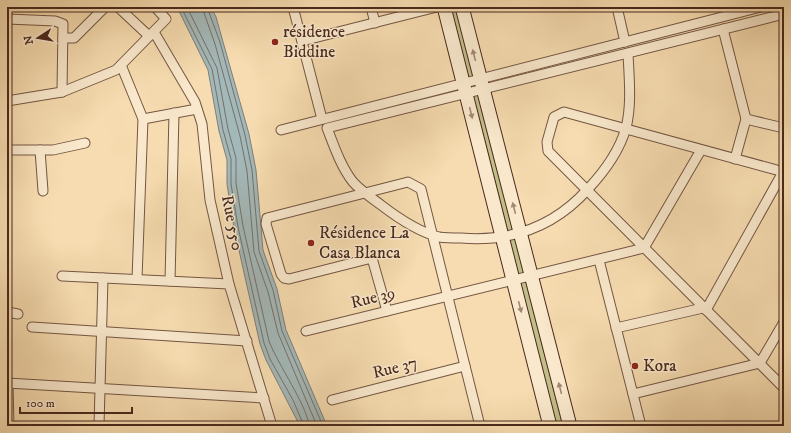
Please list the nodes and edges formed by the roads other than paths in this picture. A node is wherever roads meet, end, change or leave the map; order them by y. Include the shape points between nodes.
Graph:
1 (105, 7) edge
2 (118, 7) edge
3 (155, 7) edge
4 (293, 7) edge
5 (372, 7) edge
6 (437, 7) edge
7 (444, 7) edge
8 (462, 7) edge
9 (617, 7) edge
10 (762, 7) edge
11 (748, 9) edge
12 (784, 14) edge
13 (7, 19) edge
14 (375, 22) junction
15 (724, 29) junction
16 (152, 34) junction
17 (63, 38) junction
18 (302, 41) junction
19 (624, 42) junction
20 (628, 53) junction
21 (121, 65) junction
22 (482, 84) junction
23 (464, 88) junction
24 (62, 92) junction
25 (7, 101) edge
26 (197, 109) junction
27 (174, 113) junction
28 (143, 118) junction
29 (322, 119) junction
30 (746, 119) junction
31 (784, 128) edge
32 (625, 129) junction
33 (281, 130) dead end
34 (85, 143) dead end
35 (7, 150) edge
36 (40, 150) junction
37 (702, 150) junction
38 (735, 159) junction
39 (783, 172) edge
40 (42, 190) dead end
41 (587, 190) junction
42 (365, 193) junction
43 (432, 234) junction
44 (520, 234) junction
45 (502, 238) junction
46 (644, 248) junction
47 (599, 260) junction
48 (62, 276) dead end
49 (531, 276) junction
50 (103, 278) junction
51 (137, 279) junction
52 (170, 281) junction
53 (513, 281) junction
54 (229, 284) junction
55 (448, 297) junction
56 (705, 309) junction
57 (387, 311) junction
58 (7, 312) edge
59 (18, 314) dead end
60 (784, 322) edge
61 (32, 327) dead end
62 (616, 328) junction
63 (306, 331) dead end
64 (102, 332) junction
65 (247, 341) junction
66 (760, 363) junction
67 (465, 366) junction
68 (8, 384) edge
69 (784, 388) edge
70 (100, 389) junction
71 (633, 394) junction
72 (264, 398) junction
73 (332, 400) dead end
74 (9, 426) edge
75 (99, 426) edge
76 (272, 426) edge
77 (480, 426) edge
78 (550, 426) edge
79 (570, 426) edge
80 (641, 426) edge

1 - 17 street via 74,38
2 - 16 street, Rue 550
3 - 16 street via 166,19
4 - 18 street
5 - 14 street
6 - 14 street
7 - 23 street
22 -> 8 street
9 - 19 street
10 - 11 street
11 - 19 street
12 - 15 street
13 - 17 street via 55,21 63,24
14 - 18 street
15 - 20 street
15 - 30 street
16 - 21 street
16 - 26 street, Rue 550
17 - 24 street
18 - 29 street
19 - 22 street
20 - 22 street
20 - 32 street via 628,116
21 - 24 street via 116,70
21 - 28 street
22 - 23 street
44 -> 22 street
23 - 29 street
23 - 42 street via 327,128 336,152 353,182
23 -> 45 street
24 - 25 street
26 - 27 street
26 - 54 street, Rue 550 via 202,124 210,200
27 - 28 street
27 - 52 street
28 - 51 street
29 - 33 street
30 - 31 street
30 - 38 street
32 - 37 street
32 - 41 street via 618,148 604,172
32 - 41 street via 564,112 554,117 547,142 548,151
34 - 36 street
35 - 36 street
36 - 40 street
37 - 38 street
37 - 46 street
38 - 39 street
39 - 56 street
41 - 44 street via 576,203
41 - 46 street
42 - 43 street via 398,218
42 - 43 street via 408,182 421,189
42 - 57 street via 267,218 266,224 284,278 372,258
43 - 45 street via 439,237 484,240
43 - 55 street
44 - 45 street
44 - 49 street
45 - 53 street
46 - 47 street, Rue 39
46 - 56 street
47 - 49 street, Rue 39
47 - 62 street
48 - 50 street
49 - 53 street, Rue 39
79 -> 49 street
50 - 51 street
50 - 64 street
51 - 52 street
52 - 54 street
53 - 55 street, Rue 39
53 -> 78 street
54 - 65 street, Rue 550
55 - 57 street, Rue 39
55 - 67 street
56 - 62 street
56 - 66 street
57 - 63 street, Rue 39
58 - 59 street
60 - 66 street
61 - 64 street
62 - 71 street
64 - 65 street
64 - 70 street
65 - 72 street, Rue 550
66 - 69 street
66 - 71 street
67 - 73 street, Rue 37
67 - 77 street
68 - 70 street
68 - 74 street
70 - 72 street
70 - 75 street
71 - 80 street
72 - 76 street, Rue 550

